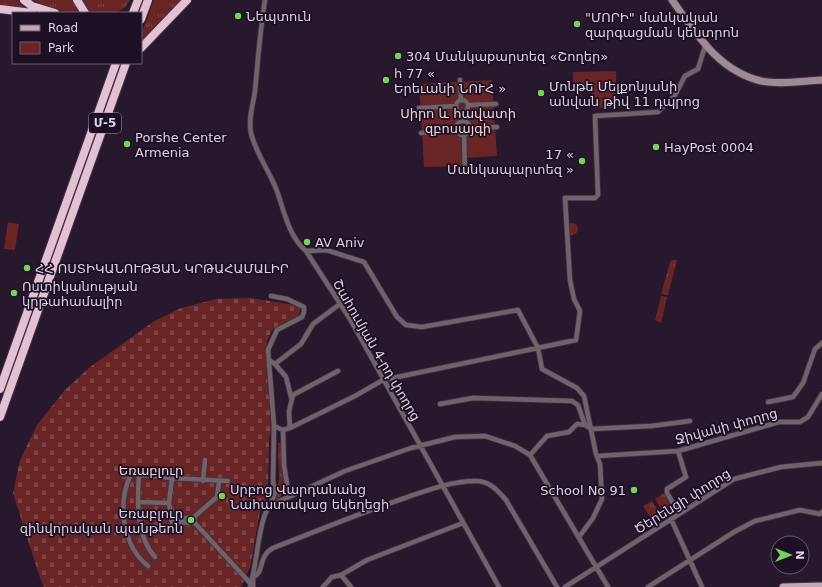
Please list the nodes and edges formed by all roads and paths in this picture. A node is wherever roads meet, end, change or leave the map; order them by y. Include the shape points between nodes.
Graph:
1 (20, 0) edge
2 (24, 0) edge
3 (77, 0) edge
4 (148, 0) edge
5 (187, 0) edge
6 (265, 0) edge
7 (673, 0) edge
8 (0, 9) edge
9 (24, 12) edge
10 (36, 12) edge
11 (52, 12) edge
12 (84, 12) edge
13 (142, 16) edge
14 (705, 44) junction
15 (142, 47) edge
16 (116, 64) edge
17 (126, 65) edge
18 (822, 79) edge
19 (460, 80) dead end
20 (461, 100) junction
21 (496, 104) dead end
22 (468, 105) junction
23 (456, 106) junction
24 (419, 108) dead end
25 (462, 112) junction
26 (463, 121) junction
27 (497, 127) dead end
28 (470, 128) junction
29 (456, 129) junction
30 (421, 132) dead end
31 (464, 135) junction
32 (465, 172) dead end
33 (306, 251) junction
34 (271, 296) dead end
35 (340, 304) junction
36 (822, 343) edge
37 (538, 348) junction
38 (269, 360) junction
39 (275, 364) junction
40 (338, 371) dead end
41 (383, 380) junction
42 (0, 389) edge
43 (822, 394) edge
44 (291, 398) junction
45 (768, 402) dead end
46 (440, 404) dead end
47 (0, 417) edge
48 (690, 421) dead end
49 (585, 425) junction
50 (274, 426) junction
51 (290, 428) junction
52 (591, 429) junction
53 (283, 430) junction
54 (420, 447) junction
55 (678, 451) junction
56 (530, 455) junction
57 (598, 456) junction
58 (205, 460) dead end
59 (822, 463) edge
60 (139, 475) junction
61 (172, 478) junction
62 (204, 481) junction
63 (228, 481) dead end
64 (218, 482) junction
65 (442, 486) junction
66 (289, 497) junction
67 (139, 502) junction
68 (169, 503) junction
69 (268, 507) junction
70 (822, 512) edge
71 (679, 513) junction
72 (670, 519) junction
73 (194, 520) junction
74 (172, 522) junction
75 (463, 523) junction
76 (172, 529) dead end
77 (579, 537) junction
78 (155, 557) dead end
79 (689, 560) junction
80 (148, 566) dead end
81 (597, 568) junction
82 (341, 575) junction
83 (254, 577) junction
84 (251, 586) edge
85 (822, 586) edge
86 (322, 587) edge
87 (351, 587) edge
88 (499, 587) edge
89 (556, 587) edge
90 (565, 587) edge
91 (608, 587) edge
92 (648, 587) edge
93 (702, 587) edge
94 (783, 587) edge

1 - 10 highway
2 - 11 highway via 32,6
3 - 12 highway
4 - 13 highway
5 - 15 highway
6 - 33 street, Շահումյան 4-րդ փողոց via 259,31 250,117 251,132 298,245
7 - 14 main road
8 - 9 highway
14 - 18 main road via 718,59 748,77 769,82
14 - 37 street via 698,69 685,76 675,95 658,112 595,116 598,195 595,198 565,198 570,280 574,299 580,311 576,340
16 - 42 highway, Մ-5
17 - 47 highway, Մ-5
19 - 20 street
20 - 22 street via 466,101
20 - 23 street
21 - 22 street
22 - 25 street
23 - 24 street
23 - 25 street via 458,111
25 - 26 street
26 - 28 street via 468,123
26 - 29 street
27 - 28 street
28 - 31 street
29 - 30 street
29 - 31 street via 459,134
31 - 32 street
33 - 35 street, Շահումյան 4-րդ փողոց
33 - 37 street via 326,250 364,262 397,316 406,325 433,326 518,310
34 - 38 street via 300,304 304,307 304,312 302,317 277,330 270,345
35 - 39 street via 313,324 301,344
35 - 41 street, Շահումյան 4-րդ փողոց
36 - 45 street via 815,349 803,383 793,397
37 - 41 street
37 - 52 street via 542,369 577,388 584,396
38 - 39 street
38 - 50 street
39 - 44 street via 286,377
40 - 44 street via 304,388
41 - 51 street
41 - 54 street, Շահումյան 4-րդ փողոց
43 - 55 street, Ջիվանի փողոց via 808,417 800,422 779,422
44 - 51 street
46 - 49 street via 474,398 572,401 578,405
48 - 52 street
49 - 52 street
49 - 56 street via 577,424 569,432 548,436
50 - 53 street
50 - 69 street via 275,488
51 - 53 street
52 - 57 street
53 - 66 street via 284,465
54 - 56 street via 455,437 486,436 515,446
54 - 65 street, Շահումյան 4-րդ փողոց
54 - 66 street via 344,471
55 - 57 street, Ջիվանի փողոց
55 - 71 street via 686,477 667,489 667,493
56 - 77 street
57 - 77 street via 602,498 593,518
58 - 62 street
59 - 71 street, Ծերենցի փողոց via 781,467 734,480
60 - 61 street
60 - 67 street
60 - 80 street via 131,474 128,481 124,516 132,547
61 - 62 street
61 - 68 street
62 - 64 street
63 - 64 street
64 - 73 street via 217,497
65 - 75 street, Շահումյան 4-րդ փողոց
65 - 83 street via 273,548 264,556 260,572
65 - 89 street via 477,481 487,483 497,490 506,500
66 - 69 street
67 - 68 street
67 - 78 street via 138,515 143,534
68 - 74 street
69 - 83 street via 262,525
70 - 79 street via 820,514 800,510 755,521
71 - 72 street, Ծերենցի փողոց
72 - 79 street
72 - 81 street, Ծերենցի փողոց
73 - 74 street via 180,524 180,521
73 - 84 street
74 - 76 street
75 - 82 street via 379,554
75 - 88 street, Շահումյան 4-րդ փողոց
77 - 81 street
79 - 92 street
79 - 93 street
81 - 90 street, Ծերենցի փողոց
81 - 91 street
82 - 86 street via 332,577
82 - 87 street
83 - 84 street
85 - 94 main road

